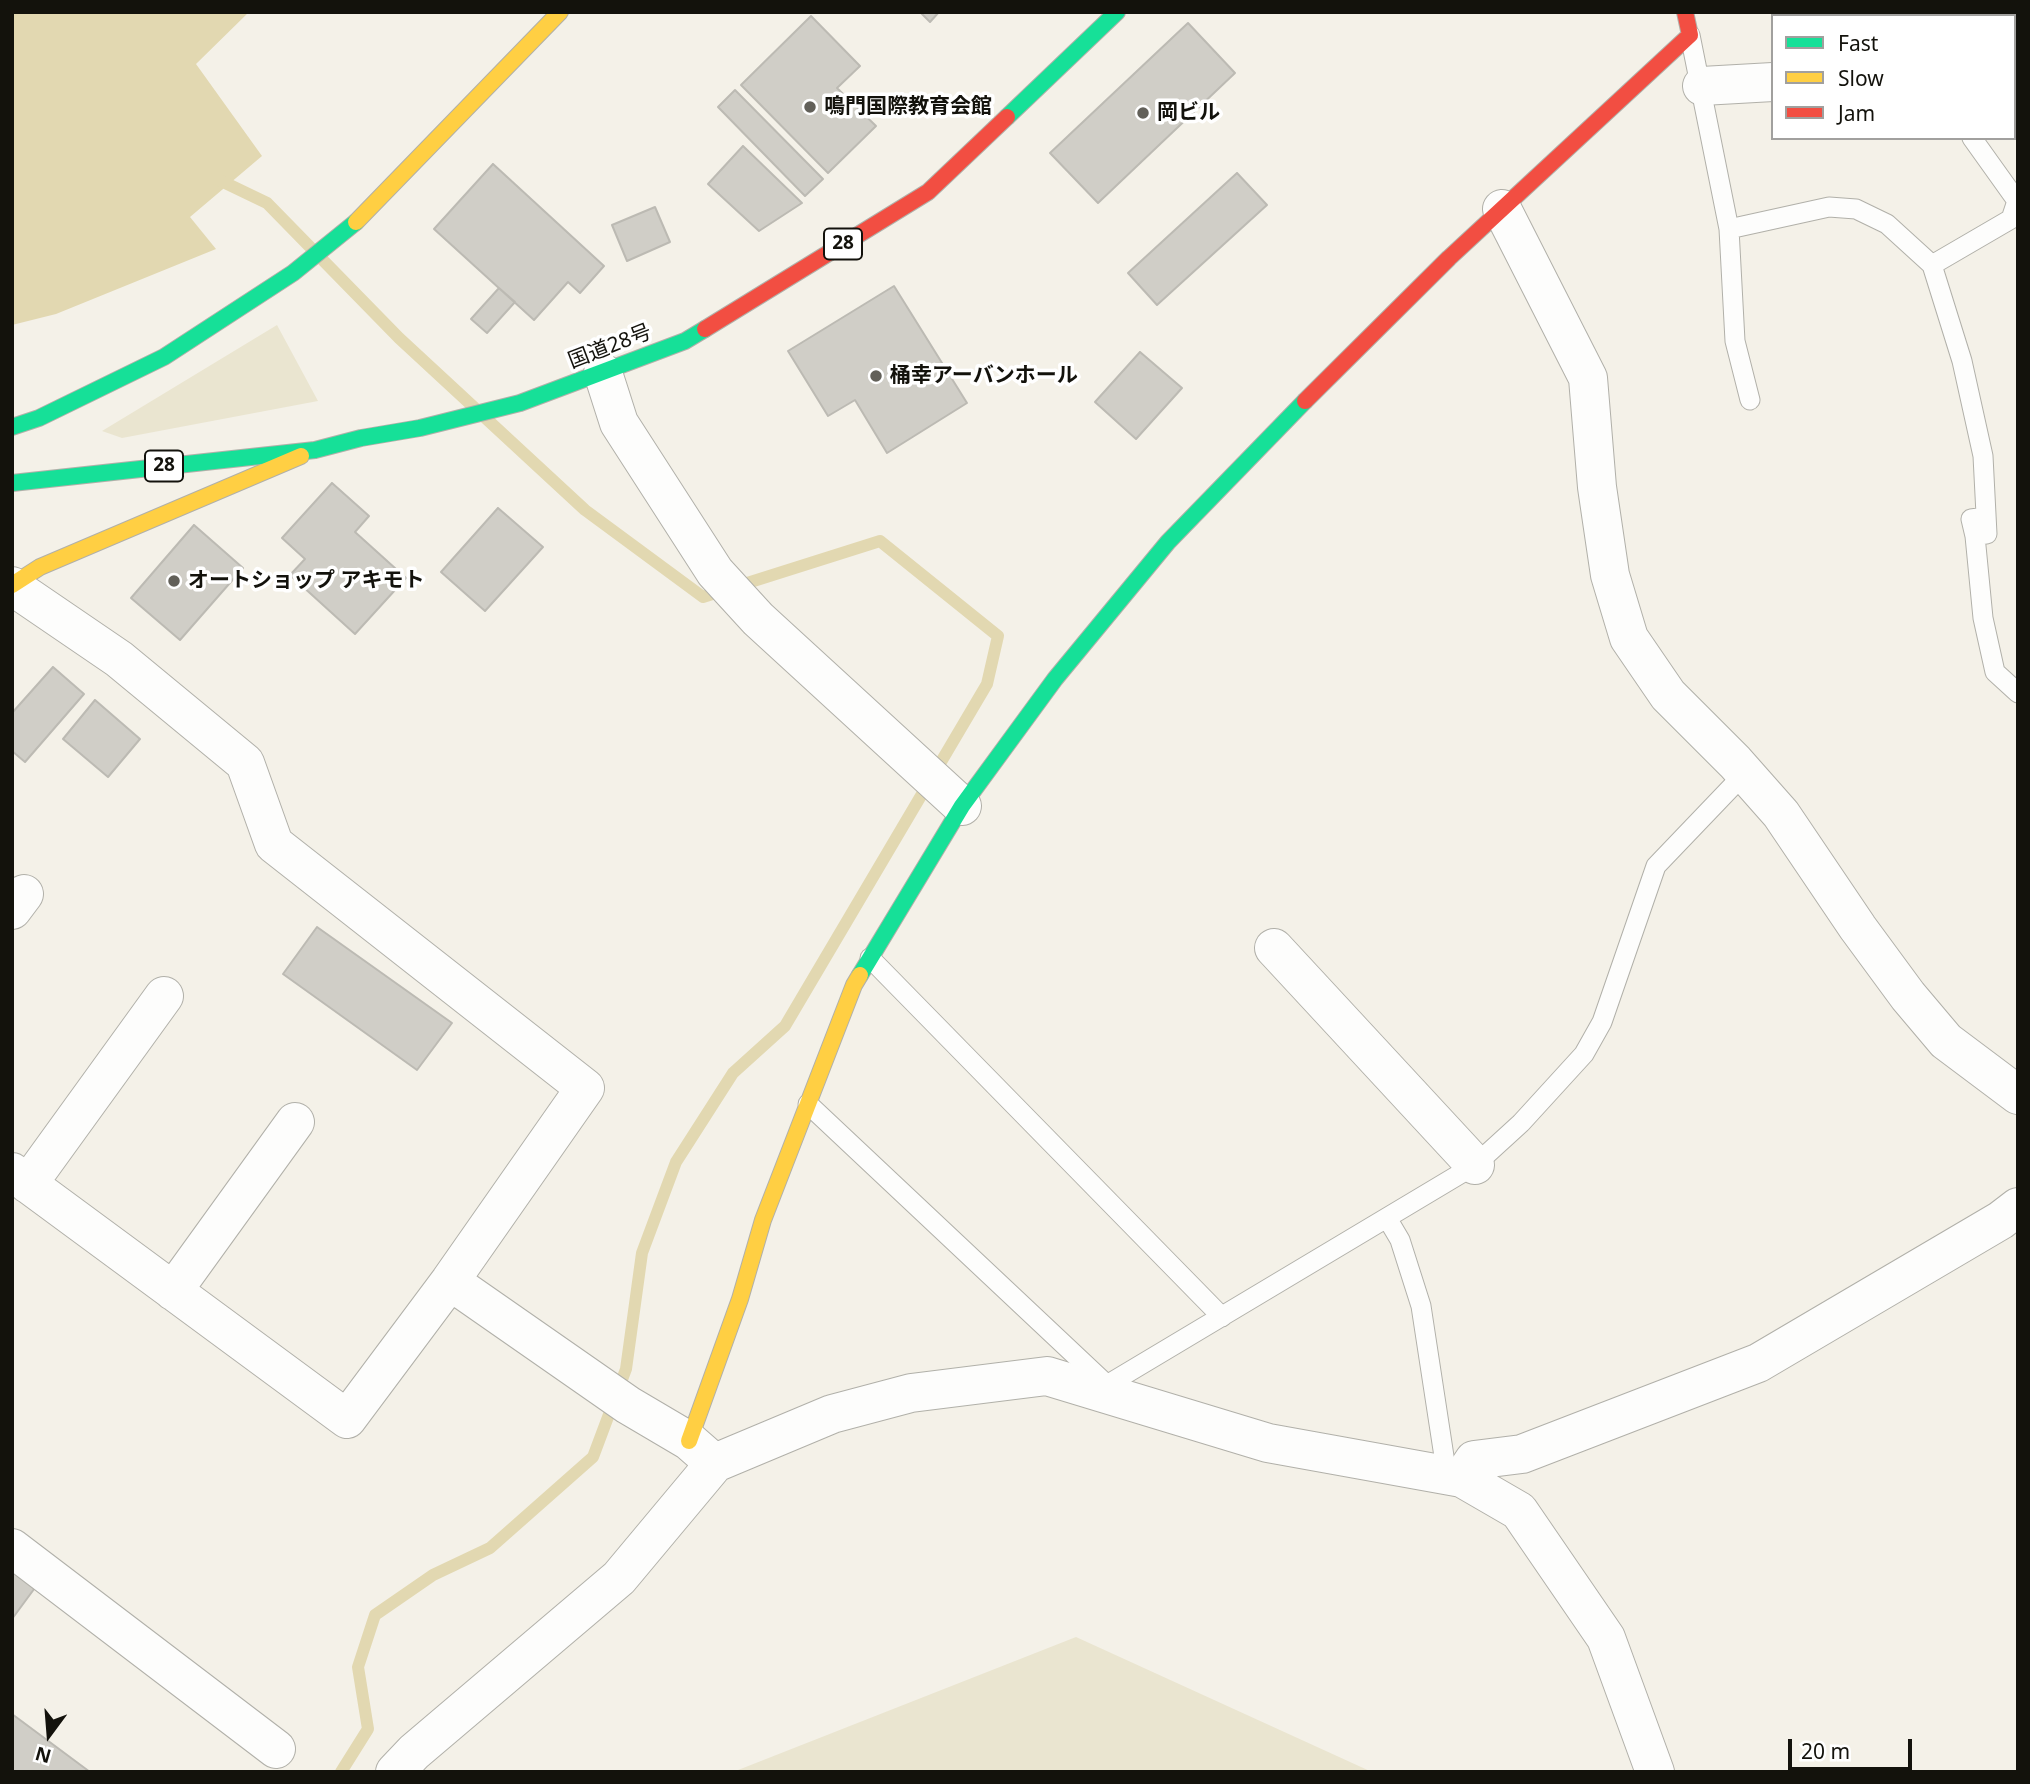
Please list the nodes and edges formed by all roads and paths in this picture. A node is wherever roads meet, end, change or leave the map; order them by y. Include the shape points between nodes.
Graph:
1 (560, 12) edge
2 (1117, 12) edge
3 (1685, 12) edge
4 (1690, 35) junction
5 (1771, 82) edge
6 (1702, 86) junction
7 (1973, 140) edge
8 (1502, 209) junction
9 (1729, 229) junction
10 (1932, 265) junction
11 (603, 373) junction
12 (1750, 400) dead end
13 (12, 427) edge
14 (316, 450) junction
15 (12, 483) edge
16 (12, 586) edge
17 (2018, 693) edge
18 (1745, 773) junction
19 (962, 806) junction
20 (1274, 948) dead end
21 (870, 958) junction
22 (164, 996) dead end
23 (2018, 1095) edge
24 (808, 1104) junction
25 (295, 1122) dead end
26 (1475, 1165) junction
27 (20, 1178) edge
28 (1387, 1218) junction
29 (2012, 1224) edge
30 (450, 1280) junction
31 (173, 1291) junction
32 (1222, 1317) junction
33 (1114, 1392) junction
34 (702, 1452) junction
35 (1454, 1477) junction
36 (12, 1548) edge
37 (276, 1749) dead end
38 (1653, 1770) edge
39 (395, 1772) edge

1 - 13 main road via 347,231 293,273 164,357
2 - 11 main road, 国道28号 / 28 via 928,192 685,341
3 - 4 main road
4 - 6 lane
4 - 8 main road
5 - 6 street
6 - 9 lane
7 - 10 lane via 2017,201 2011,219
8 - 18 street via 1588,378 1610,575 1629,638 1668,695
8 - 19 main road via 1372,333 1168,542 1055,679
9 - 10 lane via 1829,206 1856,209 1887,224
9 - 12 lane via 1735,341
10 - 17 lane via 1962,361 1983,456 1987,534 1975,536 1983,618 1995,672
11 - 14 main road, 国道28号 / 28 via 520,402
11 - 19 street via 619,423 715,572 758,620
14 - 15 main road, 国道28号 / 28
14 - 16 main road via 40,567
16 - 30 street via 119,659 245,763 274,844 585,1088
18 - 23 street via 1781,814 1858,928 1946,1041
18 - 26 lane via 1656,866 1602,1022 1584,1054
19 - 21 main road
20 - 26 street
21 - 24 main road via 854,985
21 - 32 lane
22 - 27 street
24 - 33 lane
24 - 34 main road via 762,1220
25 - 31 street
26 - 28 lane
27 - 31 street
28 - 32 lane
28 - 35 lane via 1400,1240 1421,1306
29 - 35 street via 1758,1363 1522,1454 1474,1460
30 - 31 street via 346,1419
30 - 34 street
32 - 33 lane
33 - 34 street via 1047,1377 911,1393
33 - 35 street via 1268,1443
34 - 39 street via 619,1578
35 - 38 street via 1519,1511 1606,1639
36 - 37 street

